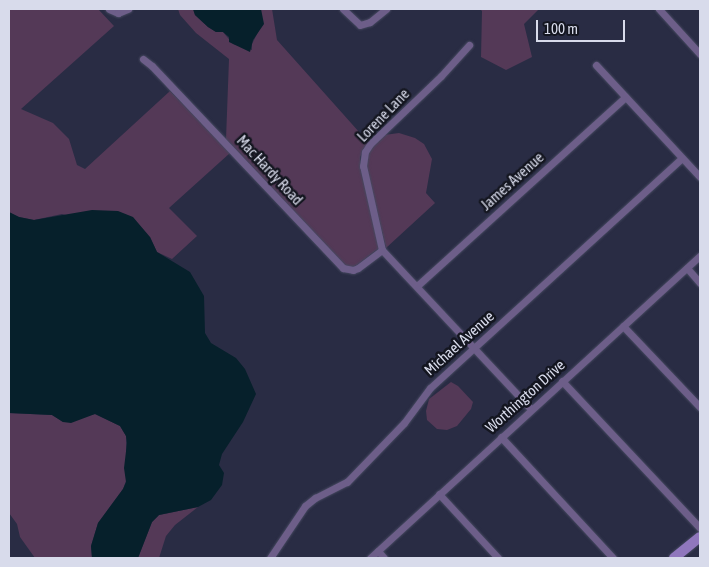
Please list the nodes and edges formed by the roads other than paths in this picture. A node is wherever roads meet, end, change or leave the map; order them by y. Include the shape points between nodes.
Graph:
1 (108, 9) edge
2 (128, 9) edge
3 (344, 9) edge
4 (386, 9) edge
5 (659, 9) edge
6 (469, 45) dead end
7 (700, 54) edge
8 (143, 59) dead end
9 (596, 64) dead end
10 (625, 98) junction
11 (682, 158) junction
12 (700, 177) edge
13 (382, 250) junction
14 (700, 256) edge
15 (686, 268) junction
16 (700, 283) edge
17 (418, 285) junction
18 (623, 326) junction
19 (474, 348) junction
20 (562, 381) junction
21 (700, 407) edge
22 (531, 408) junction
23 (500, 437) junction
24 (439, 494) junction
25 (700, 528) edge
26 (700, 537) edge
27 (378, 551) junction
28 (270, 558) edge
29 (370, 558) edge
30 (384, 558) edge
31 (498, 558) edge
32 (613, 558) edge
33 (674, 558) edge

1 - 2 street via 118,13
3 - 4 street via 360,25 370,22
5 - 7 street
6 - 13 street, Lorene Lane via 365,152 363,166
8 - 13 street, Mac Hardy Road via 343,268 358,268
9 - 10 street
10 - 11 street
10 - 17 street, James Avenue
11 - 12 street
11 - 19 street, Michael Avenue
13 - 17 street
14 - 15 street, Worthington Drive
15 - 16 street
15 - 18 street, Worthington Drive
17 - 19 street
18 - 20 street, Worthington Drive
18 - 21 street
19 - 22 street
19 - 28 street, Michael Avenue via 430,388 404,423 347,482 305,506
20 - 22 street, Worthington Drive
20 - 25 street
22 - 23 street, Worthington Drive
23 - 24 street, Worthington Drive
23 - 32 street
24 - 27 street, Worthington Drive
24 - 31 street
26 - 33 street
27 - 29 street, Worthington Drive
27 - 30 street

